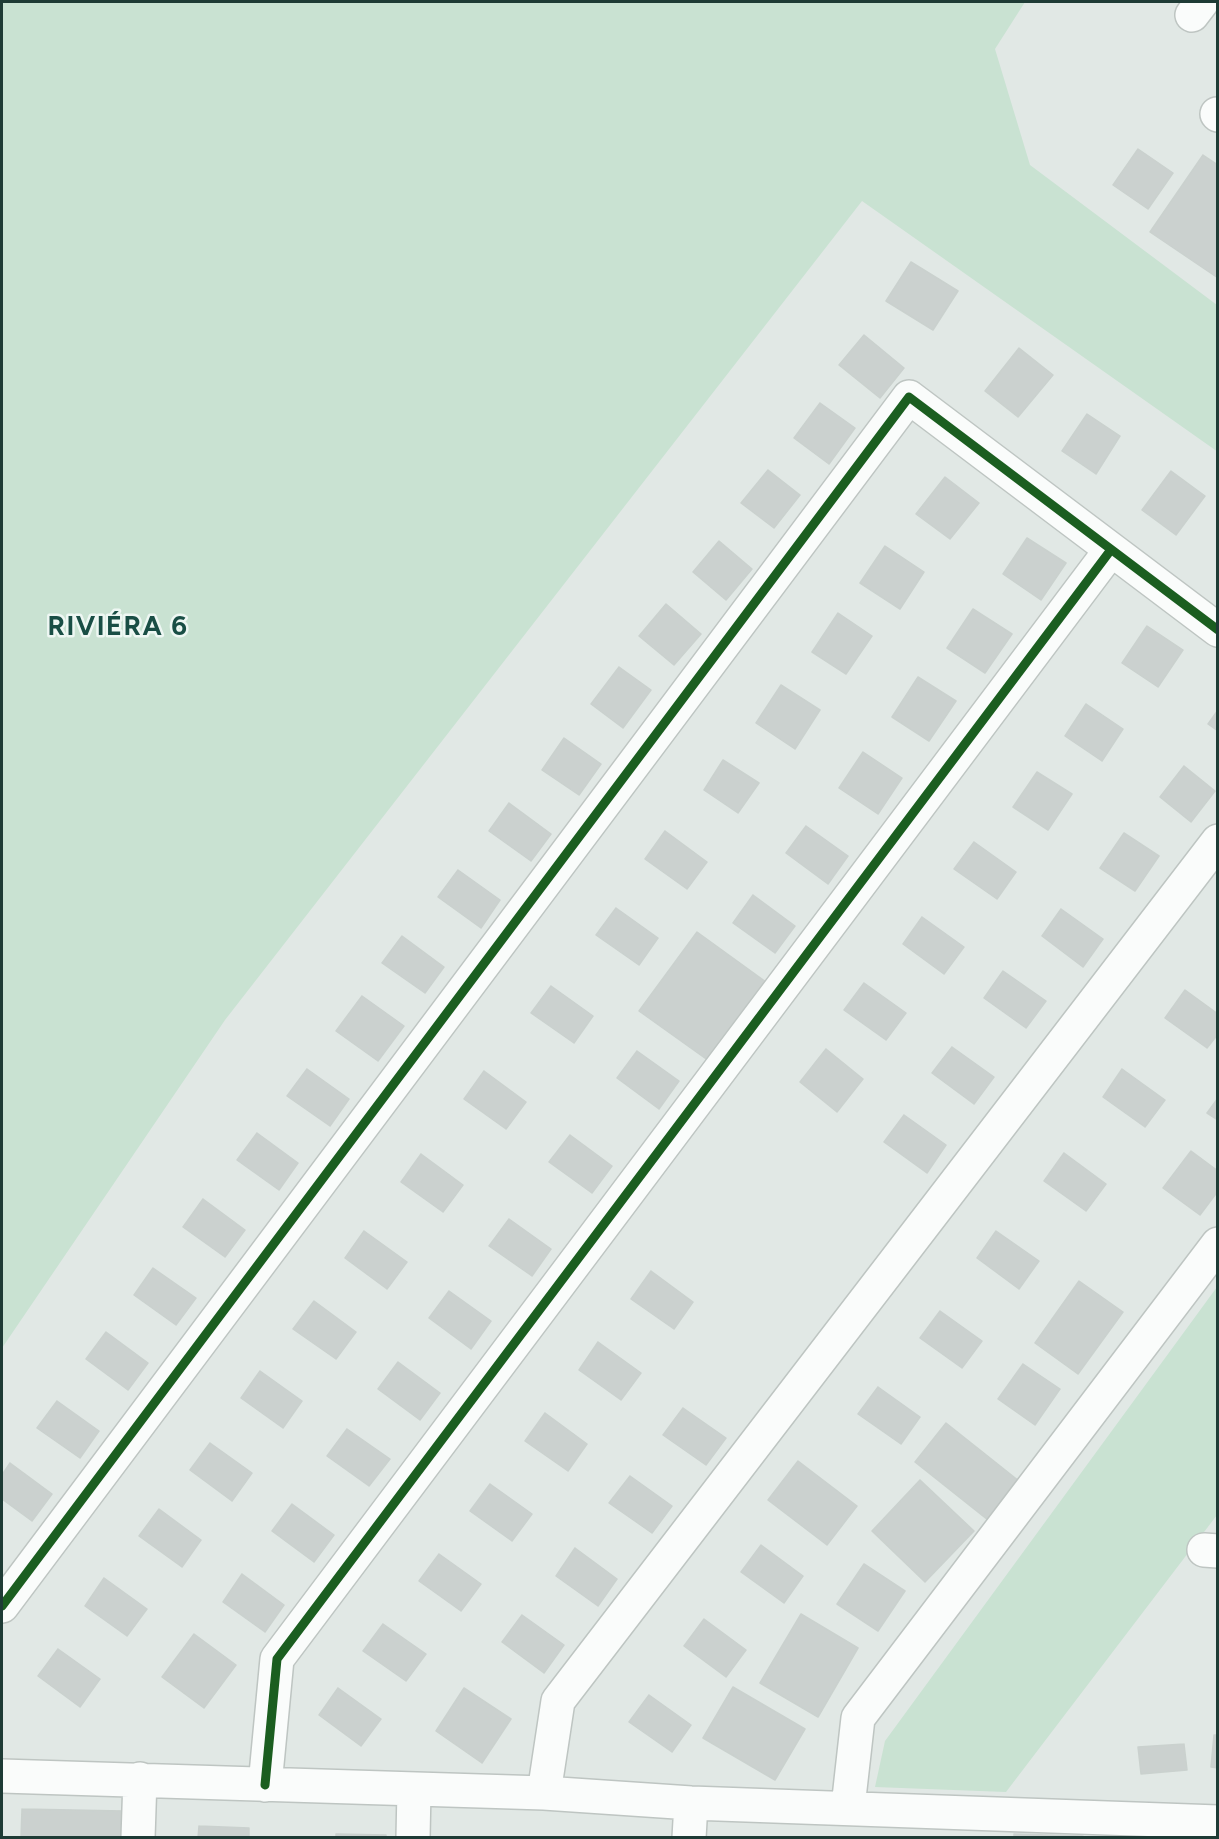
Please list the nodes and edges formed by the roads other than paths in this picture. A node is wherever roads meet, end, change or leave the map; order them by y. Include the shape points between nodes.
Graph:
1 (1110, 551) junction
2 (1218, 630) edge
3 (1218, 842) edge
4 (1218, 1244) edge
5 (2, 1606) edge
6 (2, 1776) edge
7 (140, 1779) junction
8 (265, 1785) junction
9 (414, 1789) junction
10 (544, 1793) junction
11 (691, 1803) junction
12 (848, 1807) junction
13 (1218, 1822) edge
14 (976, 1825) edge
15 (138, 1838) edge
16 (413, 1838) edge
17 (689, 1838) edge

1 - 2 street
1 - 5 street via 909,397
1 - 8 street via 277,1659
3 - 10 street via 558,1701
4 - 12 street via 858,1718
6 - 7 street
7 - 8 street
7 - 15 street
8 - 9 street
9 - 10 street
9 - 16 street
10 - 11 street
11 - 12 street
11 - 17 street
12 - 14 street
13 - 14 street

